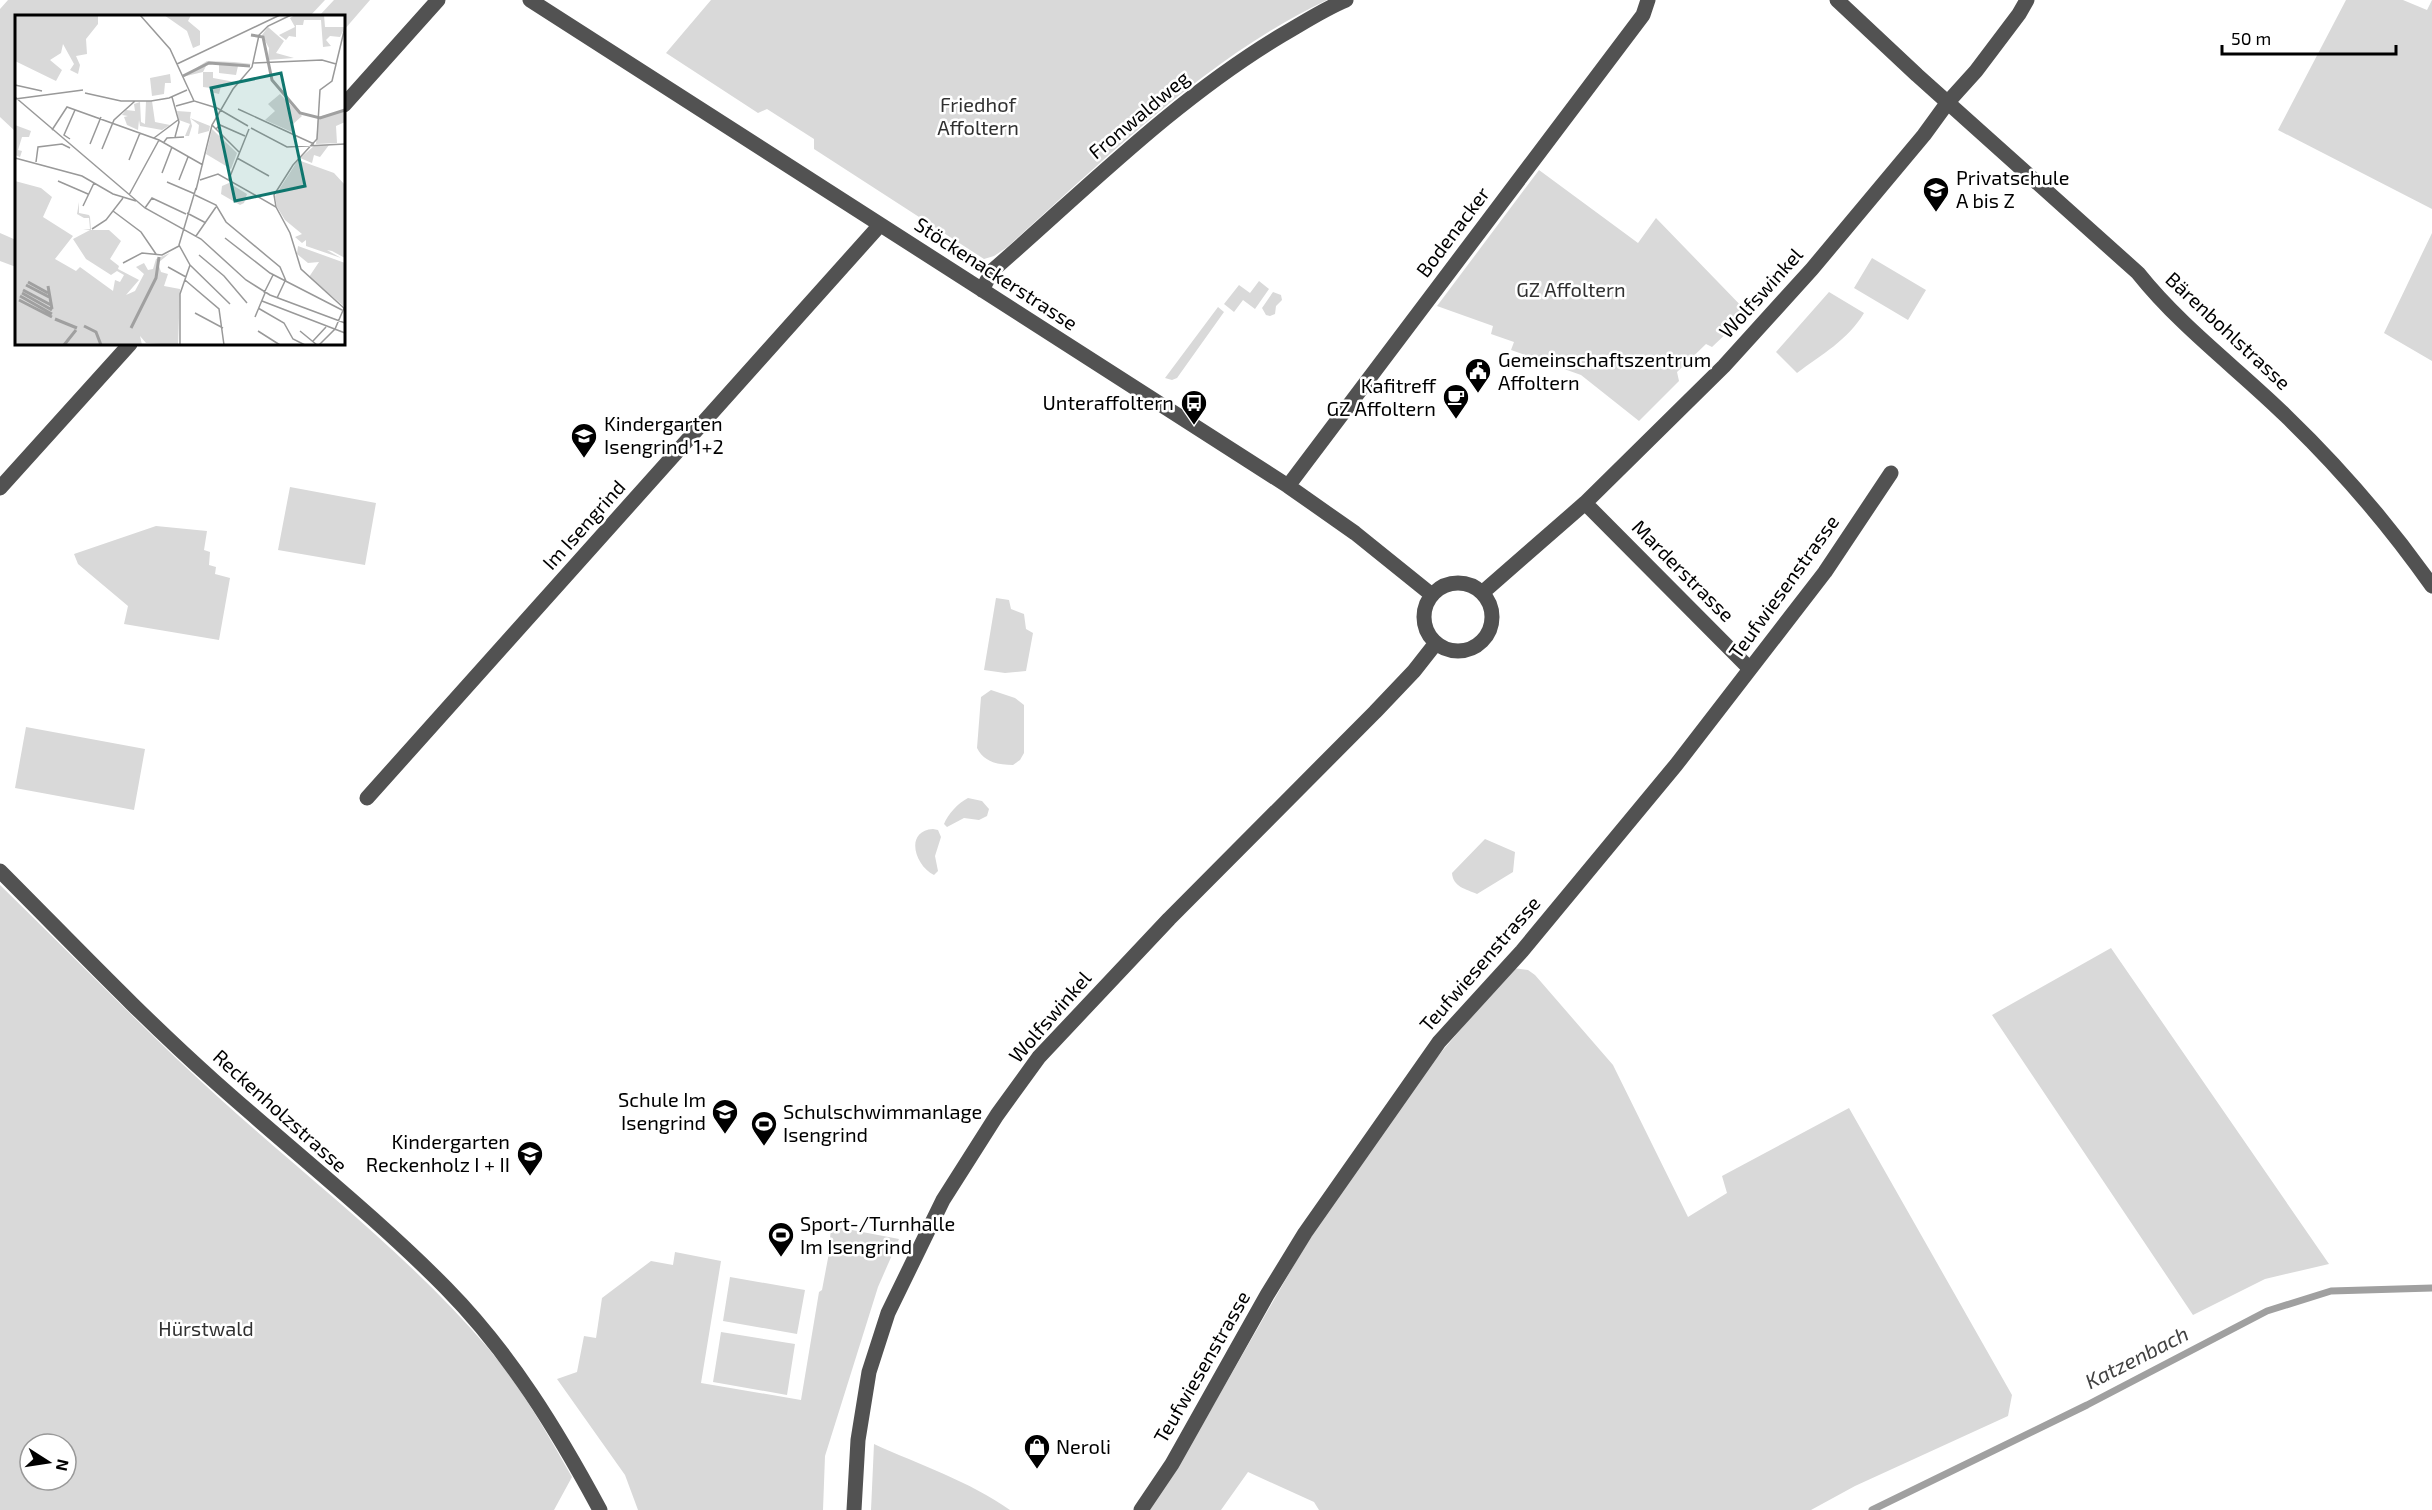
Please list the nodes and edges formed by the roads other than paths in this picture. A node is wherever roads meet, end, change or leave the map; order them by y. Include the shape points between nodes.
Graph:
1 (438, 0) edge
2 (530, 0) edge
3 (1346, 0) edge
4 (1648, 0) edge
5 (1837, 0) edge
6 (2027, 0) edge
7 (1947, 102) junction
8 (345, 104) edge
9 (880, 225) junction
10 (982, 290) junction
11 (129, 345) edge
12 (1891, 473) dead end
13 (1288, 486) junction
14 (0, 488) edge
15 (1585, 503) junction
16 (2432, 586) edge
17 (1482, 593) junction
18 (1432, 595) junction
19 (1436, 643) junction
20 (1750, 669) junction
21 (367, 798) dead end
22 (0, 871) edge
23 (600, 1510) edge
24 (854, 1510) edge
25 (1141, 1510) edge

1 - 8 street
2 - 9 street, Stöckenackerstrasse
3 - 10 street, Fronwaldweg via 1259,49 1189,97 992,271
4 - 13 street, Bodenacker via 1636,24
5 - 7 street, Bärenbohlstrasse
6 - 7 street, Wolfswinkel via 1976,70
7 - 15 street, Wolfswinkel via 1804,278 1724,366
7 - 16 street, Bärenbohlstrasse via 2138,273 2162,303 2315,444 2391,531
9 - 10 street, Stöckenackerstrasse
9 - 21 street, Im Isengrind
10 - 13 street, Stöckenackerstrasse
11 - 14 street
12 - 20 street, Teufwiesenstrasse via 1825,572
13 - 18 street, Stöckenackerstrasse
15 - 17 street, Wolfswinkel
15 - 20 street, Marderstrasse
17 - 18 street via 1462,583 1440,588
17 - 19 street via 1491,609 1486,636 1462,651
18 - 19 street via 1424,614 1429,635
19 - 24 street, Wolfswinkel via 1375,712 1171,917 1039,1057 997,1115 943,1200 888,1313 869,1372
20 - 25 street, Teufwiesenstrasse via 1522,951 1439,1042 1305,1233 1172,1464
22 - 23 street, Reckenholzstrasse via 211,1078 447,1288 530,1389

